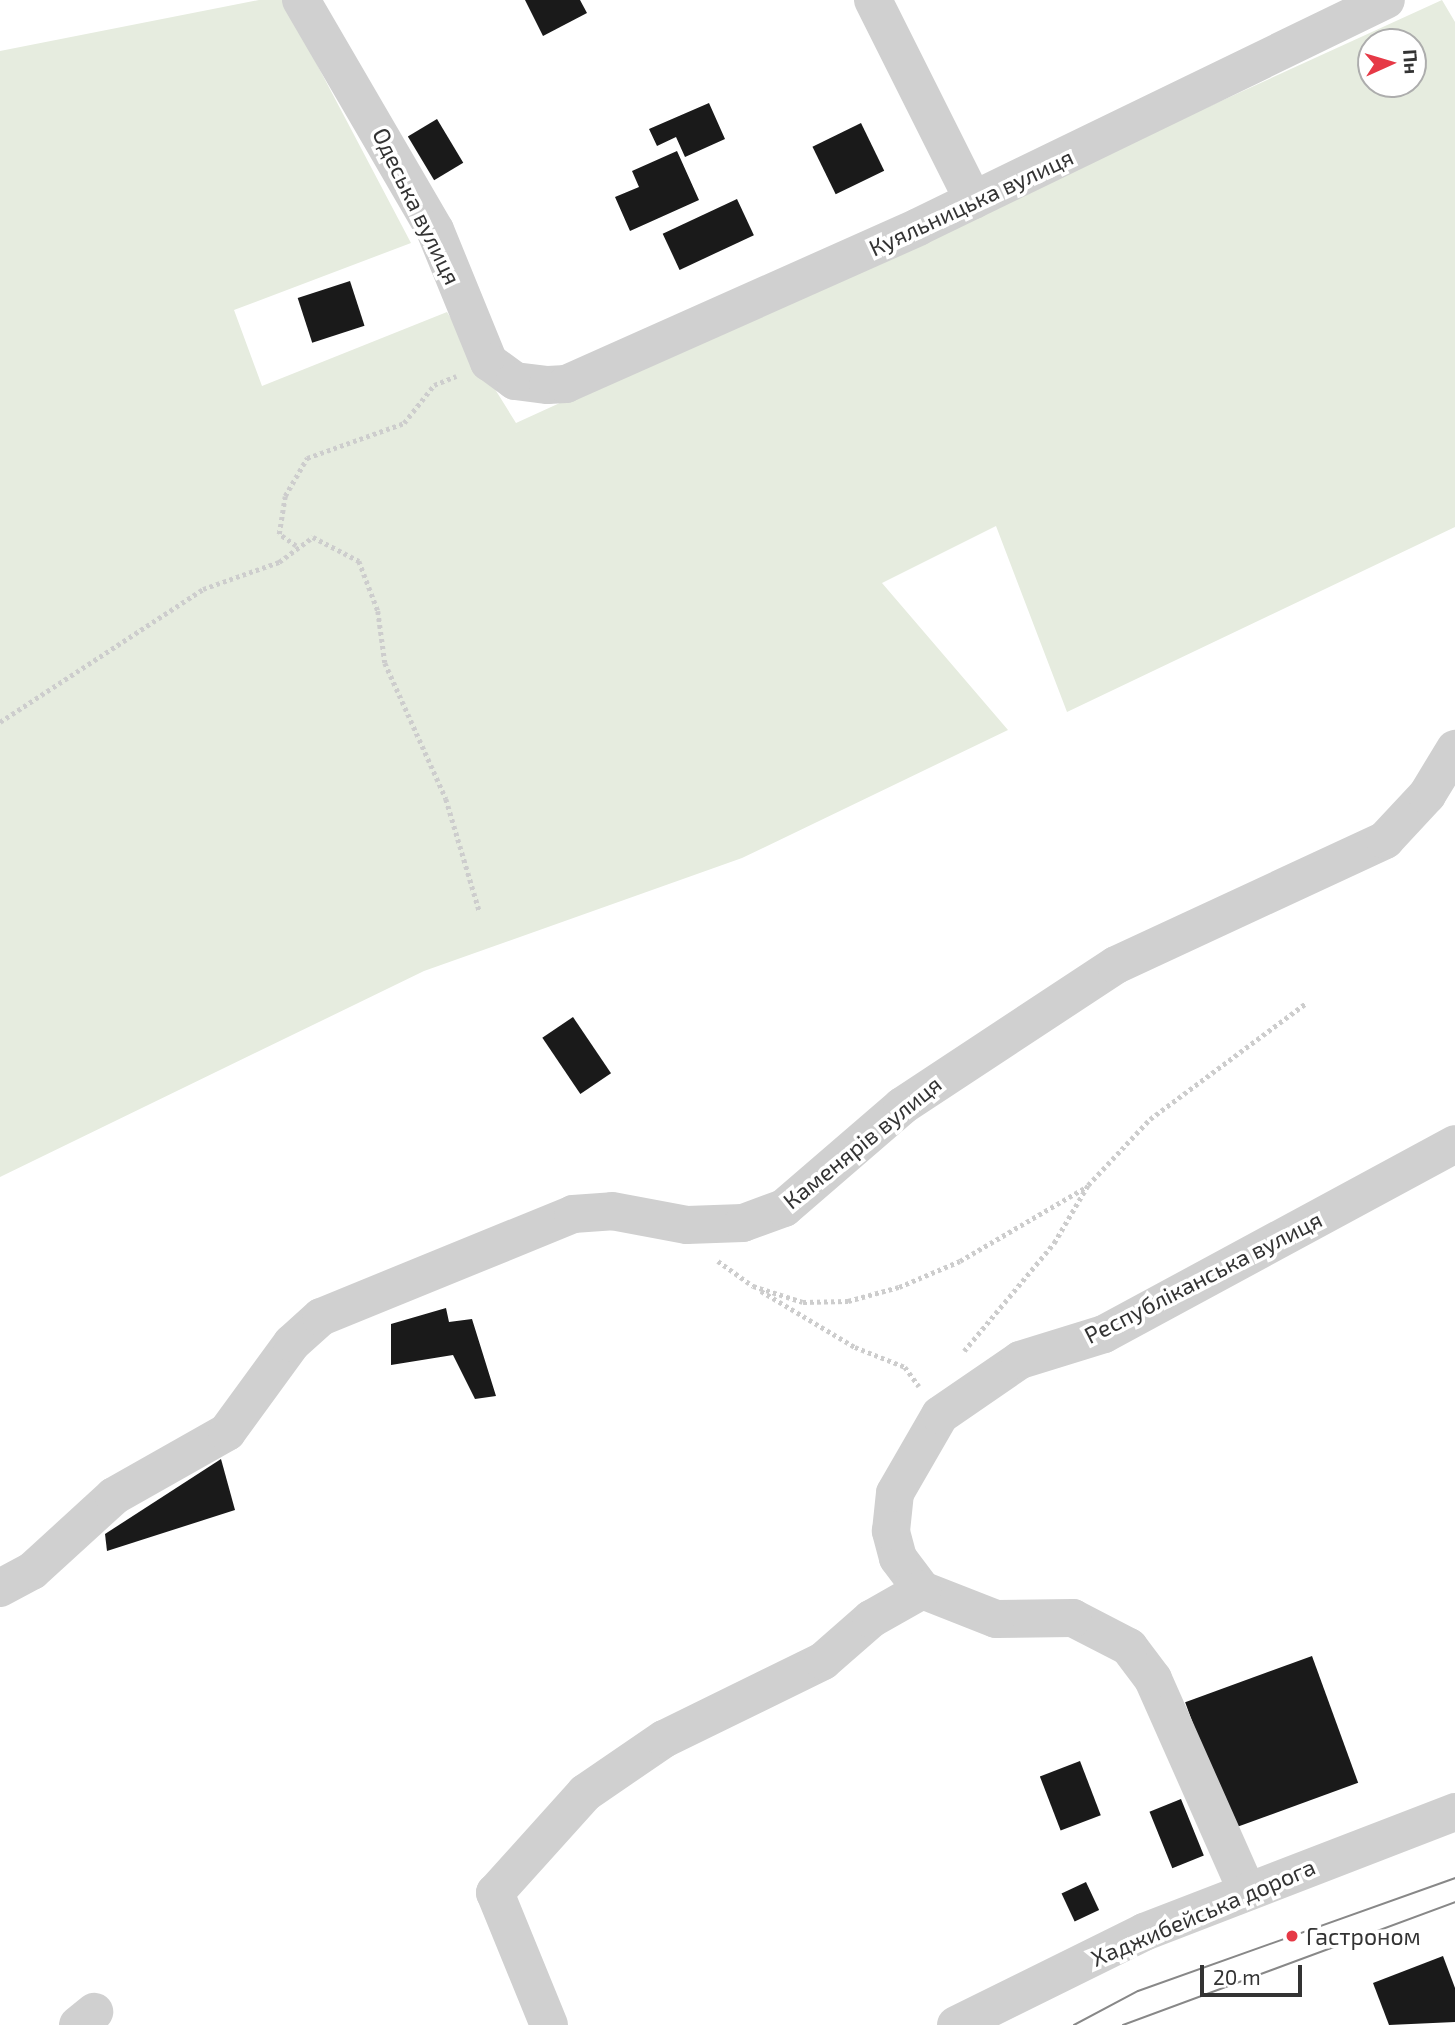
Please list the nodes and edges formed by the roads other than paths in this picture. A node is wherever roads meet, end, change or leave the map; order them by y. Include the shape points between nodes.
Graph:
1 (301, 0) edge
2 (873, 0) edge
3 (1385, 0) edge
4 (974, 200) junction
5 (548, 385) joint
6 (1455, 749) edge
7 (1455, 1144) edge
8 (0, 1588) edge
9 (922, 1590) junction
10 (1455, 1812) edge
11 (1246, 1889) junction
12 (549, 2025) edge
13 (956, 2025) edge

1 - 5 street, Одеська вулиця via 435,230 489,362 515,381
2 - 4 street
3 - 4 street, Куяльницька вулиця
4 - 5 street, Куяльницька вулиця via 566,384
6 - 8 street, Каменярів вулиця via 1427,795 1385,840 1116,965 902,1106 784,1208 743,1223 687,1226 612,1211 573,1214 321,1317 292,1343 227,1432 114,1496 32,1571
7 - 9 street, Республіканська вулиця via 1104,1334 1020,1360 940,1415 895,1493 891,1531 898,1558
9 - 11 street via 996,1619 1073,1618 1129,1647 1153,1679
9 - 12 street via 871,1619 823,1661 664,1739 585,1793 495,1893
10 - 11 street, Хаджибейська дорога
11 - 13 street, Хаджибейська дорога

